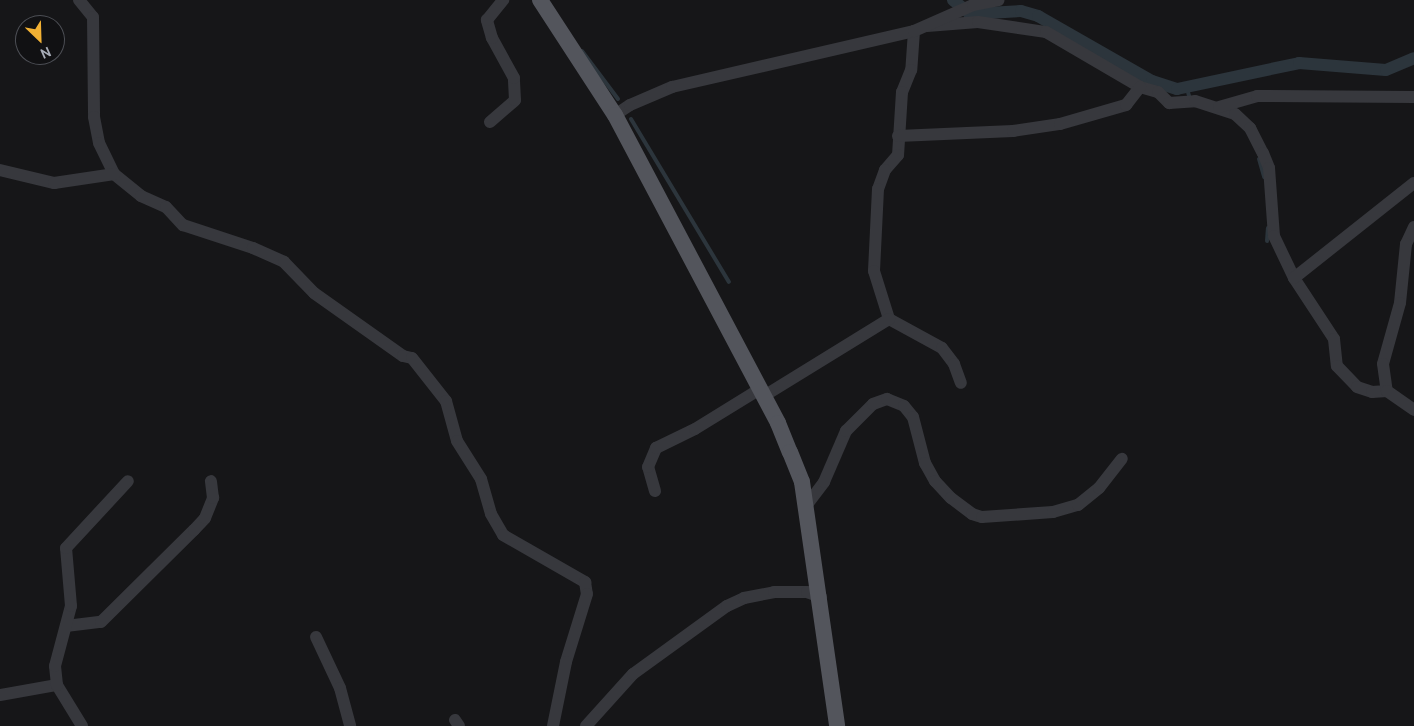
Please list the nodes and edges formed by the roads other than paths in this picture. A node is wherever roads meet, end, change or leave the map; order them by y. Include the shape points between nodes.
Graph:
1 (79, 0) edge
2 (503, 0) edge
3 (540, 0) edge
4 (999, 0) edge
5 (927, 26) junction
6 (914, 31) junction
7 (1140, 86) junction
8 (1414, 97) edge
9 (1219, 106) junction
10 (615, 115) junction
11 (490, 122) dead end
12 (898, 136) junction
13 (0, 170) edge
14 (114, 174) junction
15 (1414, 183) edge
16 (1414, 228) edge
17 (1294, 278) junction
18 (889, 319) junction
19 (961, 383) dead end
20 (1387, 391) junction
21 (762, 392) junction
22 (1414, 410) edge
23 (1122, 459) dead end
24 (128, 481) dead end
25 (211, 481) dead end
26 (655, 491) dead end
27 (806, 506) junction
28 (820, 597) junction
29 (66, 626) junction
30 (316, 637) dead end
31 (57, 685) junction
32 (0, 695) edge
33 (82, 726) edge
34 (350, 726) edge
35 (553, 726) edge
36 (586, 726) edge
37 (837, 726) edge

1 - 14 street via 93,17 94,117 98,142
2 - 11 street via 488,20 492,38 514,78 515,100
3 - 10 main road
4 - 5 street via 973,5
5 - 6 street
5 - 7 street via 978,22 1046,32
6 - 10 street via 672,87
6 - 12 street
7 - 9 street via 1158,92 1169,103
7 - 12 street via 1126,105 1060,124 1013,131
8 - 9 street via 1257,96
9 - 17 street via 1235,114 1250,128 1263,153 1269,168 1274,236
10 - 21 main road
12 - 18 street via 898,155 885,170 878,188 874,242 874,271
13 - 14 street via 54,183
14 - 35 street via 141,196 166,208 184,225 284,262 314,293 403,356 412,358 437,387 446,401 457,441 483,484 491,514 503,535 585,582 587,587
15 - 17 street
16 - 20 street via 1406,244 1400,303 1385,352
17 - 20 street via 1334,339 1337,366 1357,387 1372,392
18 - 19 street via 942,348 954,364
18 - 21 street
20 - 22 street
21 - 26 street via 656,448 648,467
21 - 27 main road via 802,482
23 - 27 street via 1100,488 1078,505 1053,512 982,517 972,514 951,498 935,481 925,463 913,417 904,406 887,399 873,404 846,431 824,482
24 - 29 street via 66,548 71,589
25 - 29 street via 213,498 205,518 194,530 101,622
27 - 28 main road
28 - 36 street via 807,592 774,592 744,598 727,606 633,674
28 - 37 main road
29 - 31 street via 55,666
30 - 34 street via 340,688
31 - 32 street
31 - 33 street

